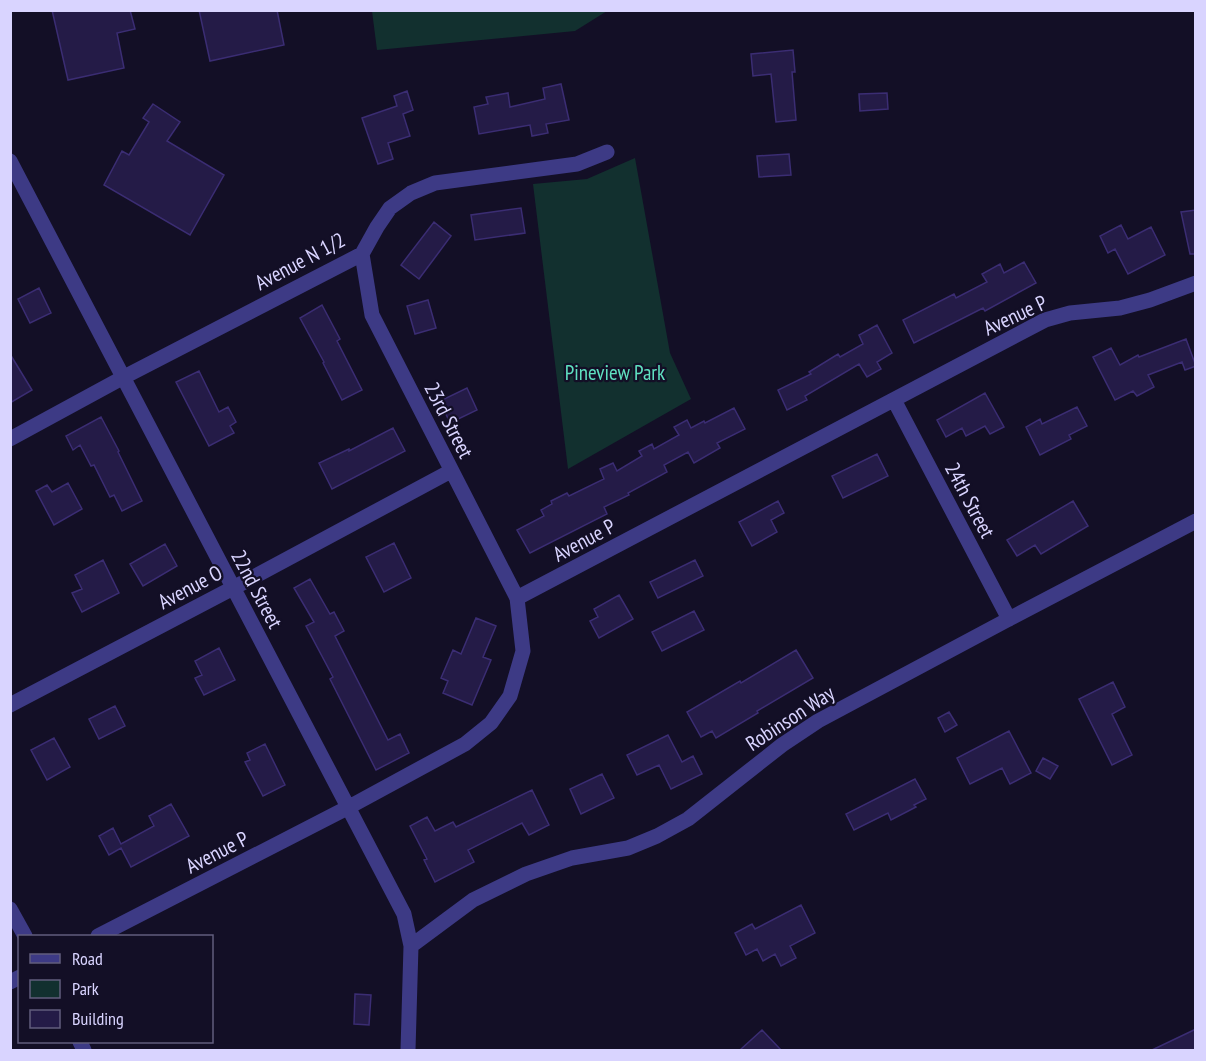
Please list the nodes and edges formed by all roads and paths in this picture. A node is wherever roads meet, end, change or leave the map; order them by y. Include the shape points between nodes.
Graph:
1 (607, 152) dead end
2 (10, 161) edge
3 (362, 254) junction
4 (1196, 283) edge
5 (124, 377) junction
6 (894, 400) junction
7 (10, 439) edge
8 (451, 471) junction
9 (1196, 521) edge
10 (233, 588) junction
11 (517, 598) junction
12 (1008, 619) junction
13 (10, 705) edge
14 (348, 807) junction
15 (10, 909) edge
16 (24, 935) edge
17 (100, 935) edge
18 (411, 946) junction
19 (408, 1050) edge

1 - 3 street, Avenue N 1/2 via 577,164 435,183 390,208
2 - 5 street, 22nd Street
3 - 5 street, Avenue N 1/2
3 - 8 street, 23rd Street via 372,315
4 - 6 street, Avenue P via 1120,308 1045,320
5 - 7 street, Avenue N 1/2
5 - 10 street, 22nd Street
6 - 11 street, Avenue P
6 - 12 street, 24th Street
8 - 10 street, Avenue O
8 - 11 street, 23rd Street
9 - 12 street, Robinson Way
10 - 13 street, Avenue O
10 - 14 street, 22nd Street
11 - 14 street, Avenue P via 523,651 510,696 491,723 465,744
12 - 18 street, Robinson Way via 818,721 688,819 657,836 628,848 572,858 526,874 473,900
14 - 17 street, Avenue P
14 - 18 street, 22nd Street via 404,914
15 - 16 street
18 - 19 street, 22nd Street

